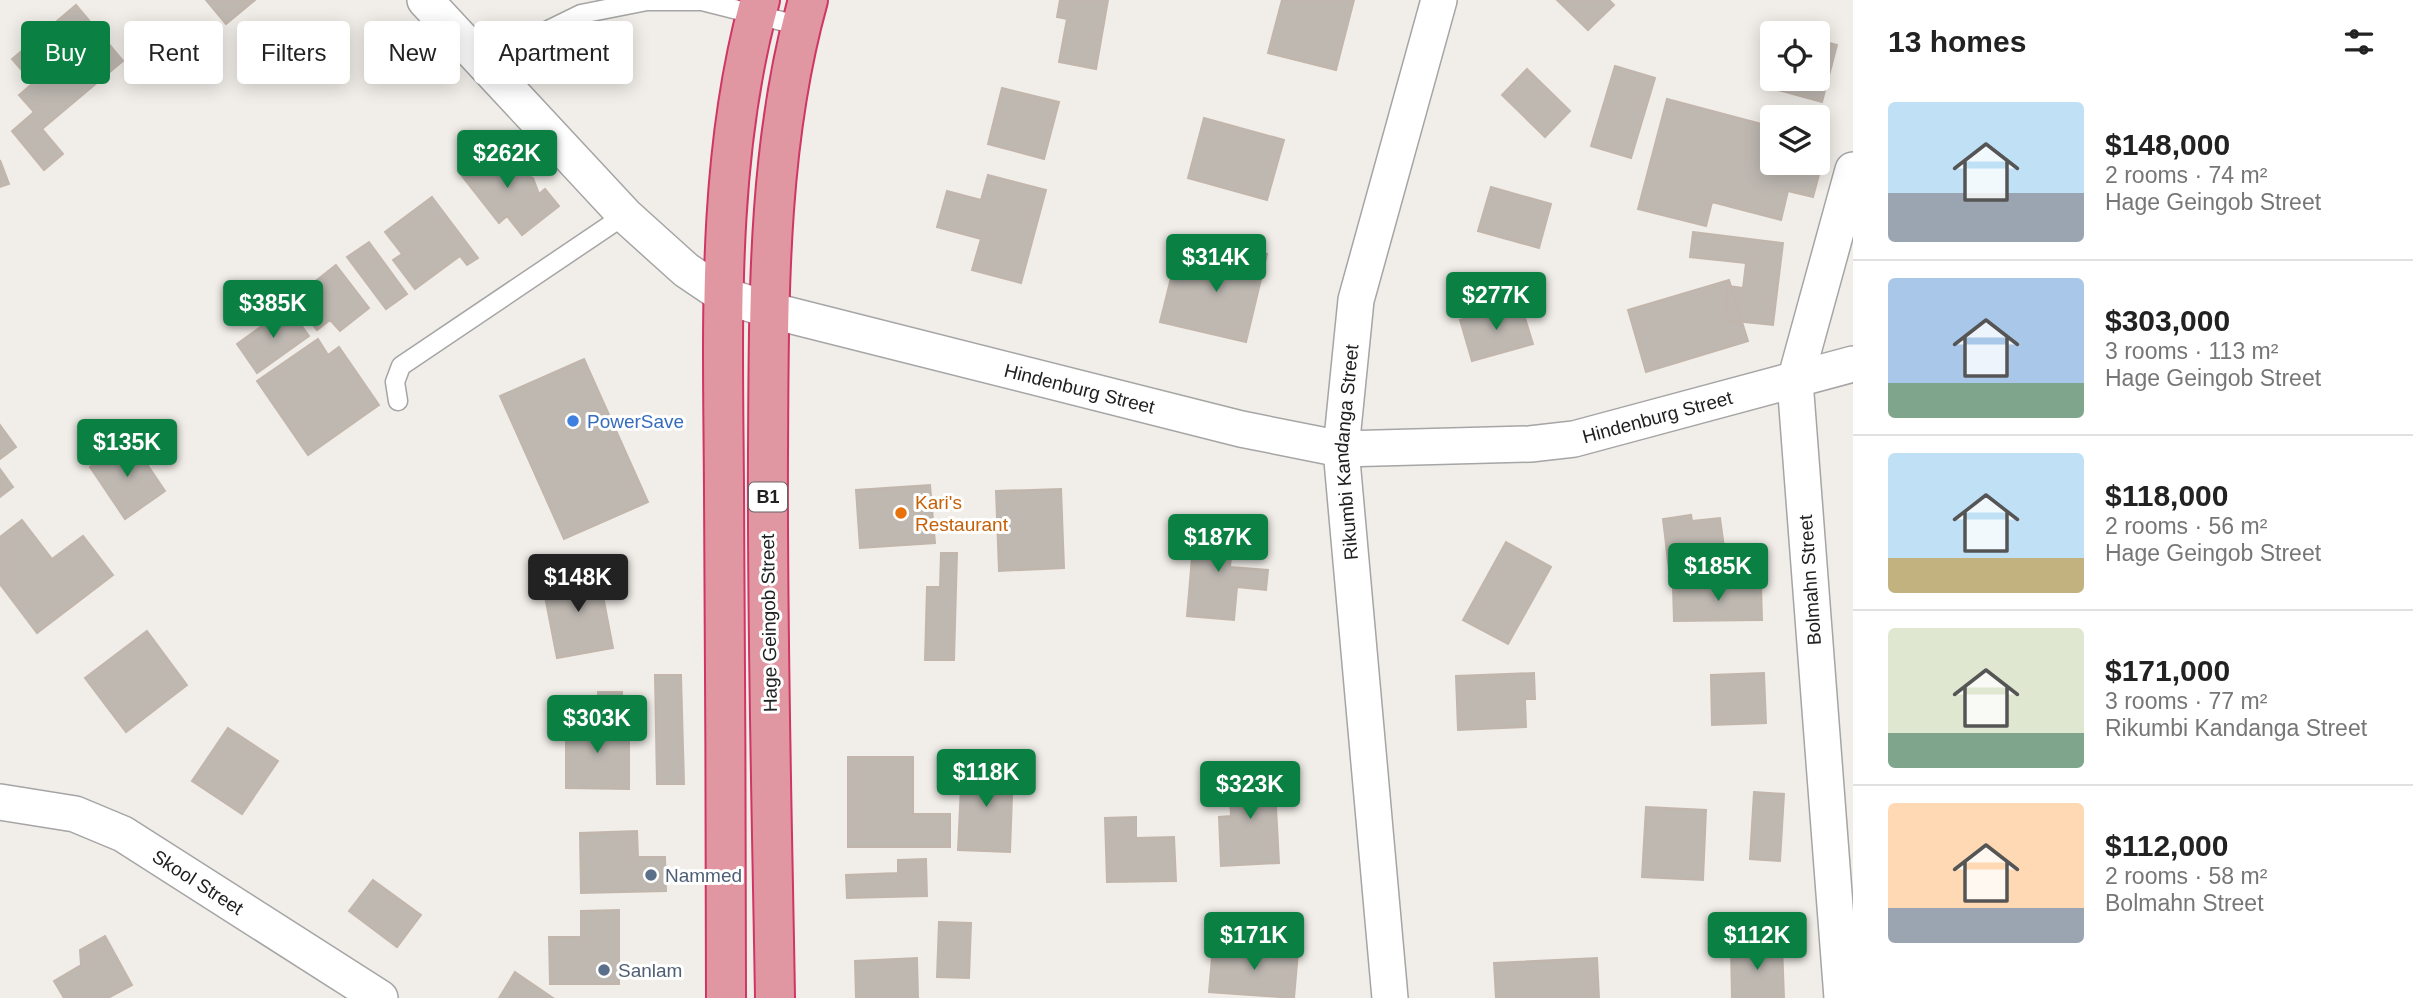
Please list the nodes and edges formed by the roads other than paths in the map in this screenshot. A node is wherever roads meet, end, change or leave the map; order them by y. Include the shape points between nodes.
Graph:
1 (425, 0) edge
2 (702, 0) edge
3 (1439, 0) edge
4 (758, 7) edge
5 (805, 13) edge
6 (567, 21) edge
7 (474, 52) edge
8 (503, 84) edge
9 (1853, 170) edge
10 (625, 215) junction
11 (723, 295) junction
12 (769, 310) junction
13 (1853, 364) edge
14 (1795, 381) junction
15 (398, 401) dead end
16 (1341, 449) junction
17 (0, 802) edge
18 (380, 998) edge
19 (726, 998) edge
20 (775, 998) edge
21 (1390, 998) edge
22 (1842, 998) edge

1 - 7 street, Hindenburg Street
2 - 4 lane
2 - 6 lane via 647,1
3 - 16 street, Rikumbi Kandanga Street via 1356,300
4 - 5 lane
4 - 11 highway, B1 via 731,165
5 - 12 highway, Hage Geingob Street / B1 via 778,155
8 - 10 street, Hindenburg Street
9 - 14 street, Bolmahn Street
10 - 11 street, Hindenburg Street via 686,270
10 - 15 lane via 401,366 394,382
11 - 12 street, Hindenburg Street
11 - 19 highway, B1
12 - 16 street, Hindenburg Street via 1241,429
12 - 20 highway, Hage Geingob Street / B1
13 - 14 street, Hindenburg Street
14 - 16 street, Hindenburg Street via 1574,439
14 - 22 street, Bolmahn Street
16 - 21 street, Rikumbi Kandanga Street
17 - 18 street, Skool Street via 75,814 123,834

